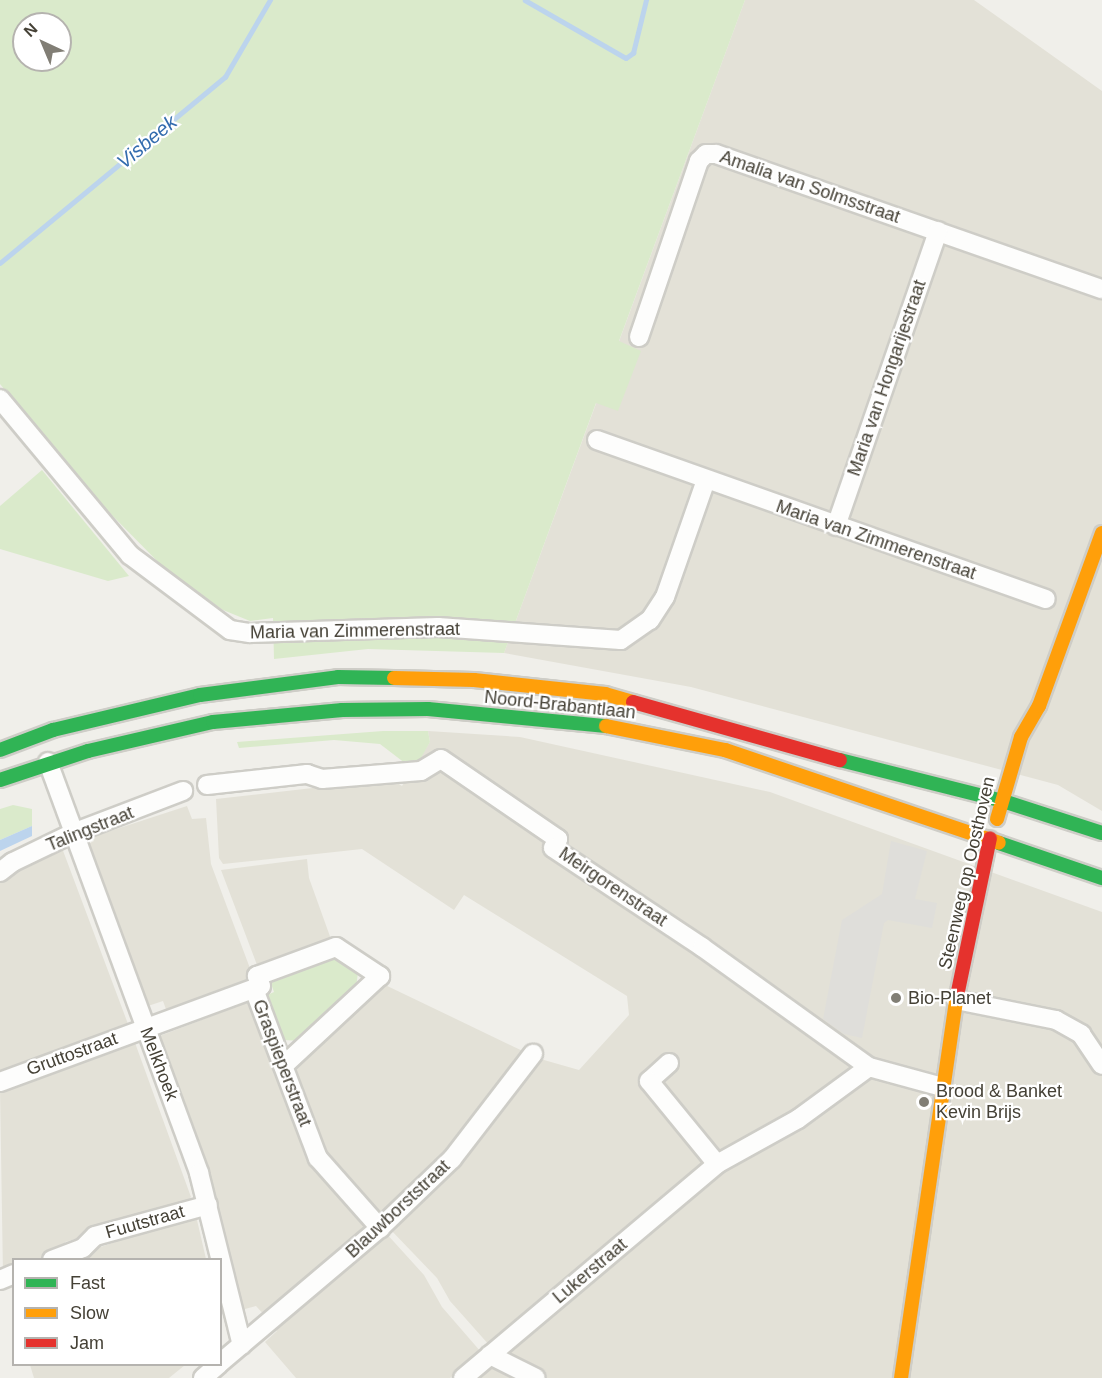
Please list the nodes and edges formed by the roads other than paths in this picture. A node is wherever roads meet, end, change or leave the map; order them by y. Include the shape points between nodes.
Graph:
1 (938, 231) junction
2 (1101, 287) edge
3 (639, 336) dead end
4 (0, 399) edge
5 (597, 440) dead end
6 (706, 480) junction
7 (836, 526) junction
8 (1102, 533) edge
9 (1046, 598) dead end
10 (0, 750) edge
11 (48, 762) junction
12 (0, 780) edge
13 (207, 785) dead end
14 (183, 791) dead end
15 (1003, 801) junction
16 (73, 833) junction
17 (1102, 833) edge
18 (990, 838) junction
19 (0, 872) edge
20 (1102, 878) edge
21 (254, 989) junction
22 (956, 1000) junction
23 (146, 1029) junction
24 (533, 1054) dead end
25 (669, 1063) dead end
26 (1102, 1065) edge
27 (283, 1066) junction
28 (869, 1067) junction
29 (0, 1082) edge
30 (942, 1087) junction
31 (717, 1164) junction
32 (208, 1205) junction
33 (380, 1228) junction
34 (57, 1258) edge
35 (221, 1258) edge
36 (222, 1263) edge
37 (242, 1345) junction
38 (490, 1355) junction
39 (222, 1362) edge
40 (218, 1366) edge
41 (203, 1378) edge
42 (463, 1378) edge
43 (536, 1378) edge
44 (901, 1378) edge

1 - 2 street, Amalia van Solmsstraat
1 - 3 street, Amalia van Solmsstraat via 716,154 706,154 699,161
1 - 7 street, Maria van Hongarijestraat
4 - 6 street, Maria van Zimmerenstraat via 130,555 230,630 250,633 438,627 621,640 650,620 665,597
5 - 6 street, Maria van Zimmerenstraat
6 - 7 street, Maria van Zimmerenstraat
7 - 9 street, Maria van Zimmerenstraat
8 - 15 main road, Steenweg op Oosthoven via 1039,706 1021,737
10 - 15 main road, Noord-Brabantlaan via 53,730 200,695 338,677 474,680 605,694 926,784
11 - 12 main road, Noord-Brabantlaan
11 - 16 street, Melkhoek
11 - 18 main road, Noord-Brabantlaan via 213,722 342,710 420,708 622,728 725,750
13 - 28 street, Meirgorenstraat via 307,774 322,779 421,771 441,759 558,839 553,848 702,947
14 - 16 street, Talingstraat
15 - 17 main road, Noord-Brabantlaan
15 - 18 main road, Steenweg op Oosthoven
16 - 19 street, Talingstraat
16 - 23 street, Melkhoek
18 - 20 main road, Noord-Brabantlaan
18 - 22 main road, Steenweg op Oosthoven
21 - 23 street, Graspieperstraat
21 - 27 street, Graspieperstraat
21 - 27 street via 261,986 257,976 336,947 380,976
22 - 26 street via 1056,1020 1081,1034
22 - 30 main road, Steenweg op Oosthoven
23 - 29 street, Gruttostraat
23 - 32 street, Melkhoek
24 - 33 street, Blauwborststraat via 452,1159
25 - 31 street via 643,1084
27 - 33 street, Graspieperstraat via 318,1158
28 - 30 street, Meirgorenstraat
28 - 31 street, Lukerstraat via 798,1119
30 - 44 main road, Steenweg op Oosthoven
31 - 38 street, Lukerstraat
32 - 34 street, Fuutstraat via 95,1236 83,1248
32 - 35 street, Melkhoek
33 - 37 street, Blauwborststraat
36 - 37 street, Melkhoek
37 - 39 street
38 - 42 street, Lukerstraat
38 - 43 street
40 - 41 street

